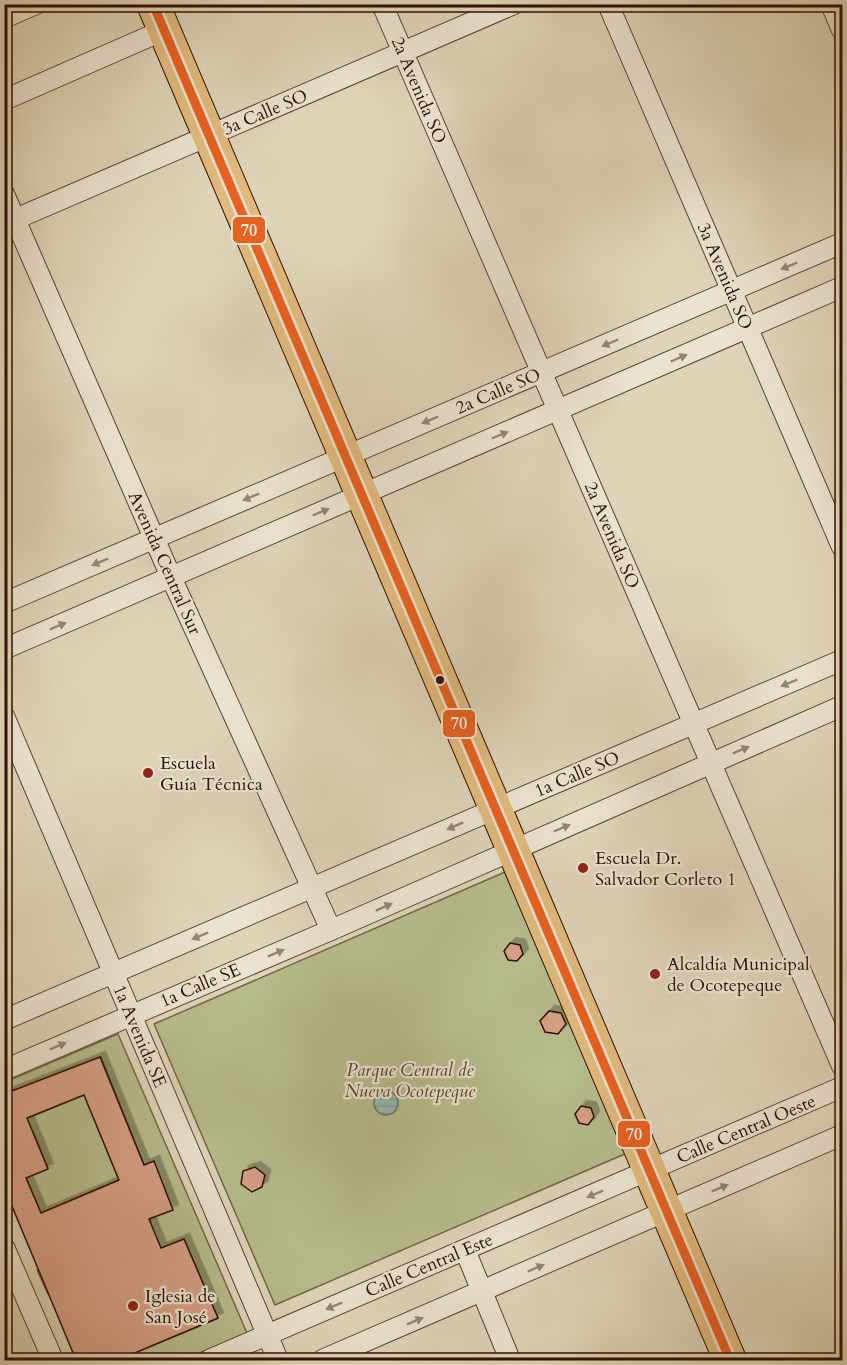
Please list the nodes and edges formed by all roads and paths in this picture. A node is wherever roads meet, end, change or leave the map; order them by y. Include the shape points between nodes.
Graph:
1 (36, 4) edge
2 (382, 4) edge
3 (514, 4) edge
4 (608, 4) edge
5 (831, 4) edge
6 (158, 17) edge
7 (4, 18) edge
8 (843, 30) edge
9 (403, 52) junction
10 (4, 100) edge
11 (209, 136) junction
12 (4, 194) edge
13 (10, 222) edge
14 (843, 243) edge
15 (843, 287) edge
16 (732, 290) junction
17 (748, 328) junction
18 (541, 372) junction
19 (558, 410) junction
20 (345, 457) junction
21 (361, 495) junction
22 (154, 539) junction
23 (843, 547) edge
24 (171, 577) junction
25 (4, 603) edge
26 (4, 649) edge
27 (843, 660) edge
28 (843, 706) edge
29 (4, 716) edge
30 (694, 724) junction
31 (711, 763) junction
32 (495, 809) junction
33 (512, 849) junction
34 (312, 889) junction
35 (331, 930) junction
36 (114, 973) junction
37 (131, 1014) junction
38 (4, 1020) edge
39 (843, 1066) edge
40 (4, 1070) edge
41 (843, 1087) edge
42 (843, 1136) edge
43 (649, 1170) junction
44 (666, 1212) junction
45 (4, 1247) edge
46 (465, 1250) junction
47 (483, 1291) junction
48 (267, 1335) junction
49 (277, 1358) edge
50 (53, 1360) edge
51 (208, 1360) edge
52 (322, 1360) edge
53 (510, 1360) edge
54 (730, 1360) edge

1 - 7 street
2 - 9 street, 2a Avenida SO
3 - 9 street, 3a Calle SO
4 - 16 street, 3a Avenida SO
5 - 8 street
6 - 10 street
6 - 11 main road
9 - 11 street, 3a Calle SO
9 - 18 street, 2a Avenida SO
11 - 13 street, 3a Calle SO
11 - 20 main road
12 - 13 street, Avenida Central Sur
13 - 22 street, Avenida Central Sur
14 -> 16 street, 2a Calle SO
15 - 17 street
16 - 17 street, 3a Avenida SO
16 -> 18 street, 2a Calle SO
19 -> 17 street
17 - 23 street, 3a Avenida SO
18 - 19 street, 2a Avenida SO
18 -> 20 street, 2a Calle SO
21 -> 19 street
19 - 30 street, 2a Avenida SO
20 - 21 main road
20 -> 22 street, 2a Calle SO
24 -> 21 street
21 - 32 main road
22 - 24 street, Avenida Central Sur
22 -> 25 street, 2a Calle SO
26 -> 24 street
24 - 34 street, Avenida Central Sur
27 -> 30 street, 1a Calle SO
31 -> 28 street
29 - 36 street, 1a Avenida SE
30 - 31 street, 2a Avenida SO
30 - 32 street, 1a Calle SO
33 -> 31 street
31 - 39 street, 2a Avenida SO
32 - 33 main road
32 -> 34 street, 1a Calle SO
35 -> 33 street
33 - 43 main road
34 - 35 street, Avenida Central Sur
34 -> 36 street
37 -> 35 street, 1a Calle SE
36 - 37 street, 1a Avenida SE
36 - 38 street
40 -> 37 street, 1a Calle SE
37 - 48 street, 1a Avenida SE
41 - 43 street, Calle Central Oeste
44 -> 42 street
43 - 44 main road
43 -> 46 street, Calle Central Este
47 -> 44 street
44 - 54 main road
45 - 50 street
46 - 47 street
46 -> 48 street, Calle Central Este
52 -> 47 street
47 - 53 street
48 - 49 street, 1a Avenida SE
48 - 51 street, Calle Central Este

